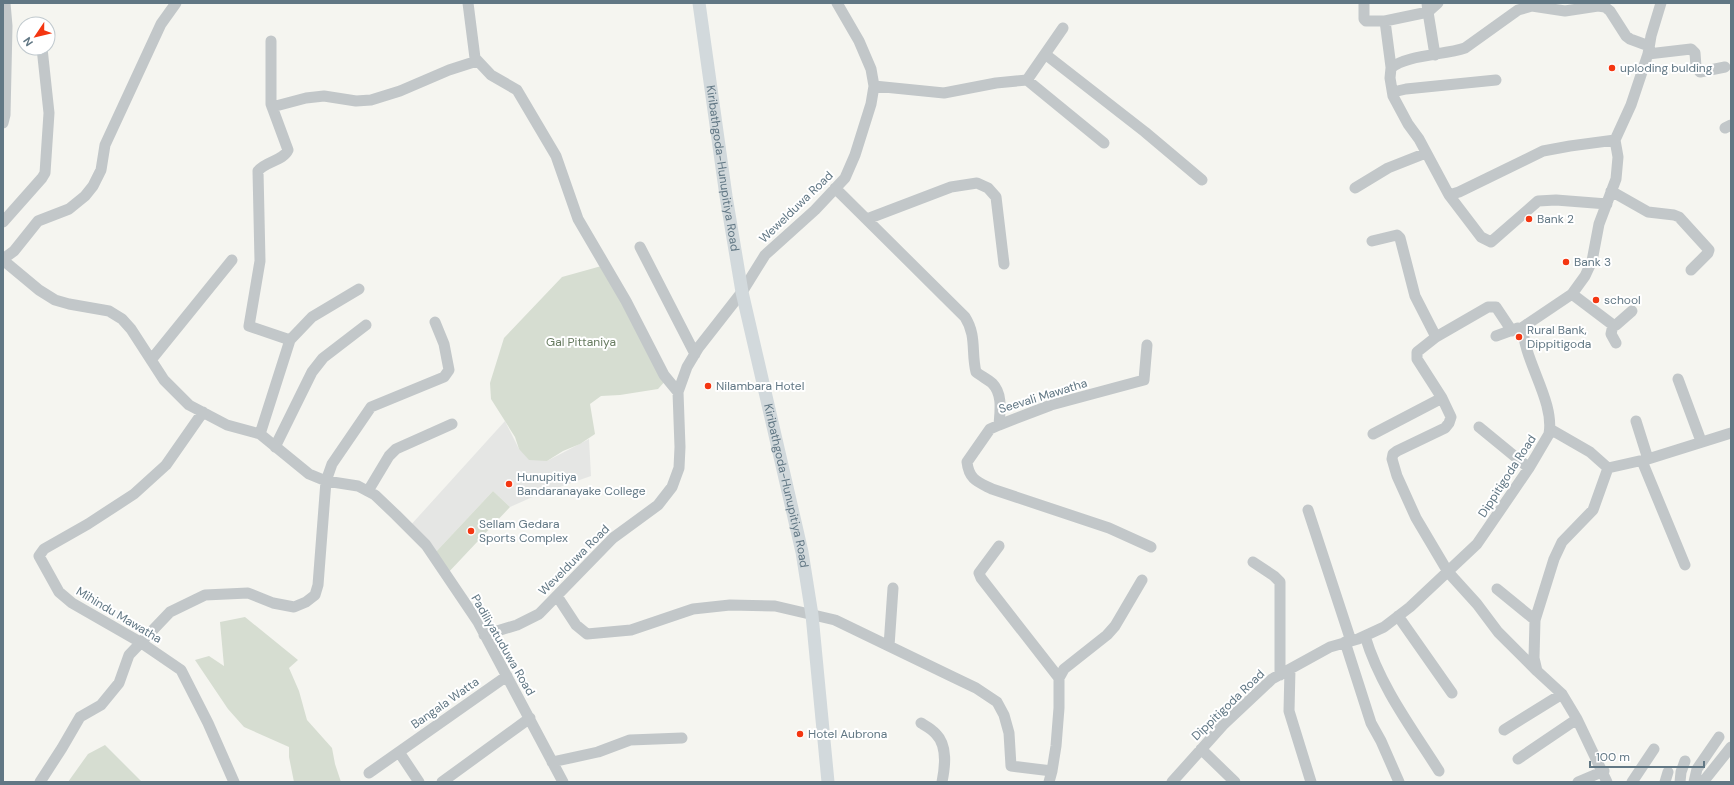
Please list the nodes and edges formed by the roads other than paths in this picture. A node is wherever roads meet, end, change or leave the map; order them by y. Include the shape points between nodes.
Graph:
1 (5, 3) edge
2 (176, 3) edge
3 (468, 3) edge
4 (699, 3) edge
5 (837, 3) edge
6 (1364, 3) edge
7 (1438, 3) edge
8 (1661, 3) edge
9 (1427, 8) edge
10 (1385, 21) junction
11 (1063, 28) dead end
12 (271, 41) dead end
13 (1648, 50) junction
14 (1045, 54) junction
15 (1435, 55) junction
16 (43, 56) edge
17 (477, 61) junction
18 (1391, 67) junction
19 (1725, 67) dead end
20 (1028, 80) junction
21 (1496, 80) dead end
22 (874, 86) junction
23 (1392, 92) junction
24 (272, 107) junction
25 (3, 123) edge
26 (1615, 140) junction
27 (1104, 143) dead end
28 (1426, 153) junction
29 (1202, 180) dead end
30 (835, 188) junction
31 (1355, 188) dead end
32 (1611, 191) junction
33 (1449, 195) junction
34 (1607, 204) junction
35 (867, 219) junction
36 (3, 222) edge
37 (1372, 241) dead end
38 (640, 247) dead end
39 (3, 260) edge
40 (232, 260) dead end
41 (1004, 264) dead end
42 (1691, 270) dead end
43 (359, 289) dead end
44 (742, 292) junction
45 (1572, 294) junction
46 (1632, 311) dead end
47 (435, 322) dead end
48 (366, 325) dead end
49 (1524, 325) junction
50 (1613, 325) junction
51 (1512, 331) junction
52 (1496, 336) dead end
53 (1436, 337) junction
54 (290, 340) junction
55 (1616, 343) dead end
56 (1147, 345) dead end
57 (695, 354) junction
58 (151, 360) junction
59 (1678, 379) dead end
60 (678, 392) junction
61 (1442, 398) junction
62 (203, 412) junction
63 (1636, 421) dead end
64 (452, 424) dead end
65 (999, 425) junction
66 (1479, 427) dead end
67 (1550, 429) junction
68 (1731, 433) edge
69 (260, 434) junction
70 (1373, 434) dead end
71 (1701, 441) junction
72 (275, 447) junction
73 (1645, 460) junction
74 (1529, 468) junction
75 (1608, 468) junction
76 (326, 481) junction
77 (368, 491) junction
78 (1308, 510) dead end
79 (999, 546) dead end
80 (1151, 547) dead end
81 (1253, 562) dead end
82 (1685, 565) dead end
83 (1448, 572) junction
84 (1142, 580) dead end
85 (893, 588) dead end
86 (1497, 588) dead end
87 (557, 596) junction
88 (812, 614) junction
89 (1398, 616) junction
90 (1535, 620) junction
91 (484, 635) junction
92 (1365, 636) junction
93 (1348, 641) junction
94 (140, 642) junction
95 (889, 646) junction
96 (1290, 668) junction
97 (1537, 670) junction
98 (1280, 675) junction
99 (507, 676) junction
100 (1060, 678) junction
101 (1452, 692) dead end
102 (1562, 694) junction
103 (530, 718) junction
104 (1577, 719) junction
105 (921, 723) dead end
106 (1504, 730) dead end
107 (1718, 737) dead end
108 (682, 738) dead end
109 (1731, 747) edge
110 (1201, 749) junction
111 (1654, 749) dead end
112 (399, 752) junction
113 (1518, 759) dead end
114 (1685, 761) dead end
115 (552, 762) junction
116 (1052, 771) junction
117 (1439, 771) dead end
118 (369, 773) dead end
119 (1606, 777) edge
120 (1307, 780) edge
121 (40, 782) edge
122 (234, 782) edge
123 (419, 782) edge
124 (442, 782) edge
125 (563, 782) edge
126 (828, 782) edge
127 (942, 782) edge
128 (1049, 782) edge
129 (1172, 782) edge
130 (1235, 782) edge
131 (1399, 782) edge
132 (1578, 782) edge
133 (1632, 782) edge
134 (1680, 782) edge
135 (1694, 782) edge
136 (1703, 782) edge

1 - 25 street via 7,33
2 - 39 street via 161,24 105,145 101,170 93,186 69,209 38,221 14,251
3 - 17 street
4 - 44 main road, Kiribathgoda-Hunupitiya Road
5 - 22 street, Wewelduwa Road via 859,41 871,69
6 - 10 street via 1366,21
7 - 9 street
8 - 13 street
9 - 10 street
9 - 15 street
10 - 18 street
11 - 14 street
12 - 24 street
13 - 15 street via 1626,36 1605,7 1565,11 1532,6 1518,10 1465,48
13 - 19 street via 1691,49 1695,53 1696,66 1700,72
13 - 26 street via 1631,105
14 - 20 street
14 - 29 street
15 - 18 street via 1405,60
16 - 36 street via 49,114 45,173
17 - 24 street via 371,100 356,101 324,96
17 - 60 street via 491,75 517,90 556,156 578,219 626,301 664,375
18 - 23 street
20 - 22 street via 944,92
20 - 27 street
21 - 23 street
22 - 30 street, Wewelduwa Road via 855,155 845,178
23 - 28 street
24 - 54 street via 288,150 286,155 263,165 258,171 260,261 249,326
26 - 32 street via 1617,173
26 - 33 street via 1543,151
28 - 31 street via 1388,168
28 - 33 street
30 - 35 street, Seevali Mawatha
30 - 44 street, Wewelduwa Road via 815,210 765,255
32 - 34 street
32 - 42 street via 1648,212 1679,217 1709,250
33 - 34 street via 1481,237 1491,242 1538,201
34 - 45 street via 1599,224 1592,261
35 - 41 street via 951,187 977,183 988,188 996,197
35 - 65 street, Seevali Mawatha via 968,323 974,339 976,372 998,390
37 - 53 street via 1397,235 1400,238 1415,296
38 - 57 street
39 - 58 street, Padiliyatuduwa Road via 55,300 115,314 131,329
40 - 58 street
43 - 54 street via 312,317
44 - 57 street, Wevelduwa Road
44 - 88 main road, Kiribathgoda-Hunupitiya Road via 802,552
45 - 49 street
45 - 50 street
46 - 50 street
47 - 76 street via 444,344 449,370 444,377 371,406 332,464
48 - 72 street via 323,358 312,372
49 - 51 street
49 - 67 street, Dippitigoda Road via 1523,334 1545,399
50 - 55 street via 1611,334
51 - 52 street
51 - 53 street via 1494,306
53 - 61 street via 1417,352 1417,359
54 - 69 street
56 - 65 street, Seevali Mawatha via 1144,380 1051,405
57 - 60 street, Wevelduwa Road
58 - 62 street, Padiliyatuduwa Road via 164,380 189,405
59 - 71 street
60 - 87 street, Wevelduwa Road via 679,468 672,487 658,505 612,538
61 - 70 street
61 - 83 street via 1451,417 1449,423 1444,428 1397,451 1392,459 1416,518
62 - 69 street, Padiliyatuduwa Road via 227,425
62 - 94 street, Mihindu Mawatha via 166,465 134,494 88,524 44,548 39,556 59,592 72,603
63 - 73 street
64 - 77 street via 396,449
65 - 80 street via 990,429 967,462 968,471 975,480 992,490 1109,528
66 - 74 street
67 - 74 street, Dippitigoda Road
67 - 75 street via 1590,452
68 - 71 street
69 - 72 street, Padiliyatuduwa Road
71 - 73 street
72 - 76 street, Padiliyatuduwa Road via 309,474
73 - 75 street
73 - 82 street
74 - 83 street, Dippitigoda Road via 1477,544
75 - 90 street via 1593,510 1562,542
76 - 77 street, Padiliyatuduwa Road via 358,486
76 - 94 street via 315,595 294,607 273,603 248,593 205,595 170,612
77 - 91 street, Padiliyatuduwa Road via 426,545
78 - 93 street
79 - 100 street via 979,573 981,578
81 - 98 street via 1280,582
83 - 89 street, Dippitigoda Road
83 - 97 street via 1498,632
84 - 100 street via 1115,626 1064,669
85 - 95 street
86 - 90 street
87 - 88 street via 576,625 587,634 631,630 693,609 730,605 775,606
87 - 91 street, Wevelduwa Road via 539,614 517,625
88 - 95 street via 835,620
88 - 126 main road, Kiribathgoda-Hunupitiya Road
89 - 92 street, Dippitigoda Road via 1384,627
89 - 101 street
90 - 97 street via 1534,658
91 - 99 street, Padiliyatuduwa Road
92 - 93 street, Dippitigoda Road
92 - 117 street via 1383,682
93 - 96 street, Dippitigoda Road via 1330,647
93 - 131 street via 1371,723
94 - 121 street via 129,655 120,683 101,705 80,717
94 - 122 street, Mihindu Mawatha via 181,670
95 - 116 street via 976,688 997,702 1009,733 1011,766
96 - 98 street, Dippitigoda Road
96 - 120 street via 1289,711
97 - 102 street
98 - 110 street, Dippitigoda Road via 1272,679
99 - 103 street, Padiliyatuduwa Road
99 - 112 street, Bangala Watta
100 - 116 street
102 - 104 street
102 - 106 street
103 - 115 street, Padiliyatuduwa Road
103 - 124 street
104 - 113 street
104 - 119 street
105 - 127 street via 937,734 942,744 946,762
107 - 135 street via 1697,769
108 - 115 street via 630,740 603,750
109 - 136 street
110 - 129 street, Dippitigoda Road
110 - 130 street
111 - 133 street
112 - 118 street, Bangala Watta
112 - 123 street
114 - 134 street
115 - 125 street, Padiliyatuduwa Road
116 - 128 street
119 - 132 street

